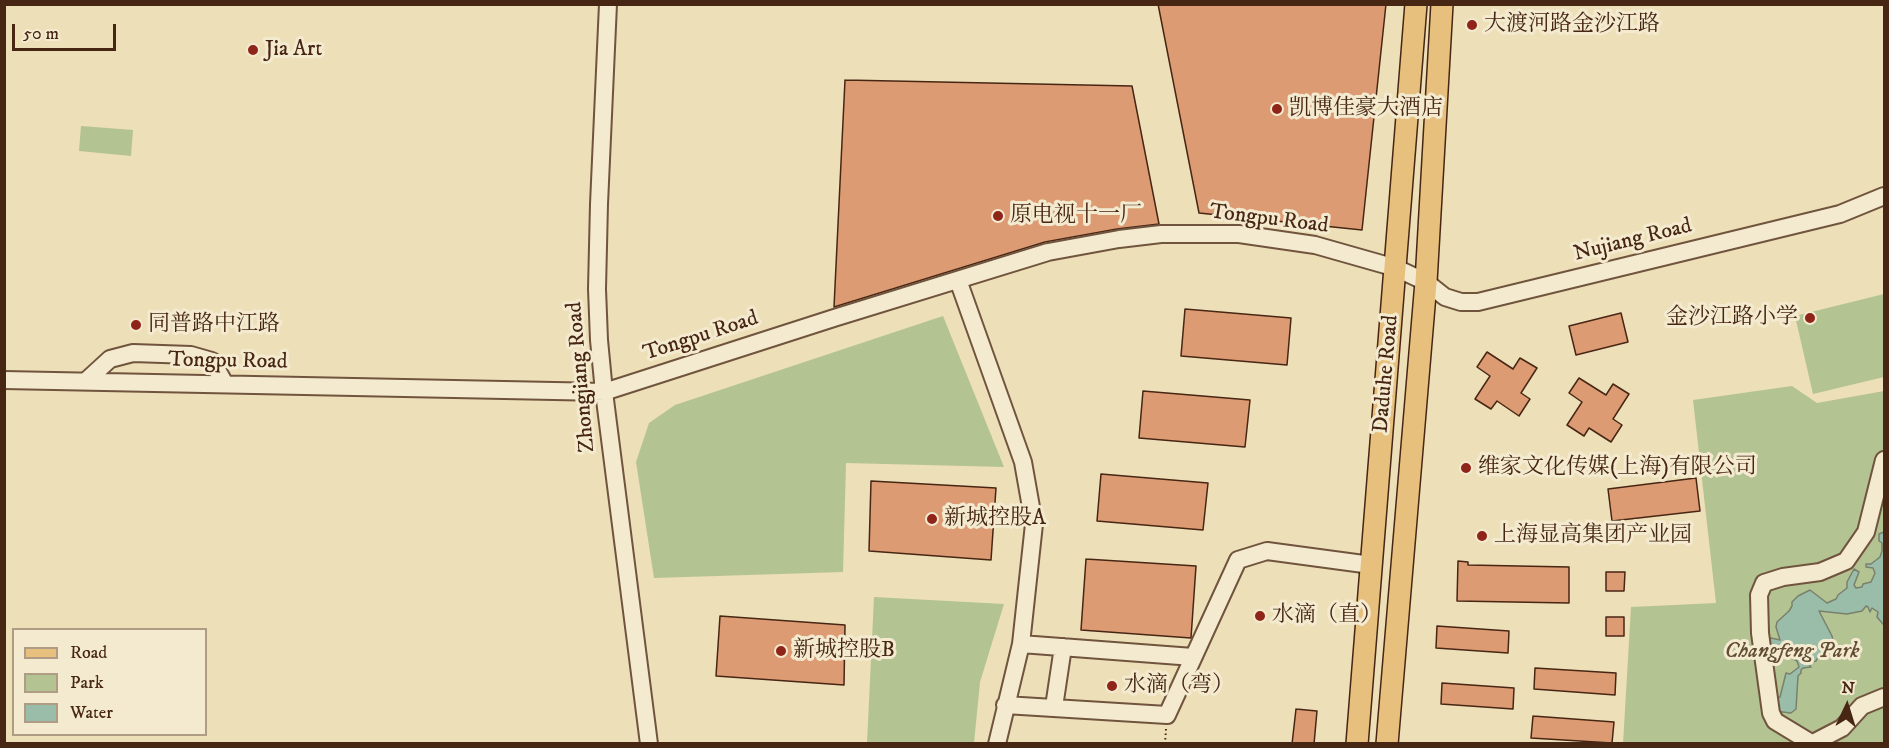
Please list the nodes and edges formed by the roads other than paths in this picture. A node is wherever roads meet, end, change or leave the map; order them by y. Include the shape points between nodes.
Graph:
1 (608, 4) edge
2 (1416, 4) edge
3 (1443, 4) edge
4 (1884, 196) edge
5 (1396, 268) junction
6 (958, 280) junction
7 (1426, 282) junction
8 (4, 380) edge
9 (86, 381) junction
10 (225, 384) junction
11 (604, 392) junction
12 (1884, 460) edge
13 (1371, 565) junction
14 (1021, 644) junction
15 (1063, 647) junction
16 (1193, 657) junction
17 (1884, 697) edge
18 (1005, 705) junction
19 (1054, 707) junction
20 (1813, 743) edge
21 (649, 744) edge
22 (997, 744) edge
23 (1357, 744) edge
24 (1387, 744) edge

1 - 11 street, Zhongjiang Road via 597,289
2 - 5 main road, Daduhe Road
3 - 7 main road, Daduhe Road
4 - 7 street, Nujiang Road via 1840,214 1478,302 1445,297
5 - 6 street, Tongpu Road via 1315,245 1239,234 1188,233 1119,238 1048,252
5 - 7 street, Nujiang Road
5 - 13 main road, Daduhe Road
6 - 11 street, Tongpu Road
6 - 14 street via 1023,462 1034,525
7 - 24 main road, Daduhe Road
8 - 9 street, Tongpu Road
9 - 10 street, Tongpu Road
9 - 10 street via 110,359 133,353 191,354 212,361
10 - 11 street, Tongpu Road
11 - 21 street, Zhongjiang Road
12 - 20 street via 1866,532 1846,561 1820,572 1764,583 1759,595 1771,713 1775,721
13 - 16 street via 1267,551 1238,560
13 - 23 main road, Daduhe Road
14 - 15 street
14 - 18 street
15 - 16 street
15 - 19 street
16 - 19 street via 1167,715
17 - 20 street via 1862,706 1842,728
18 - 19 street
18 - 22 street

